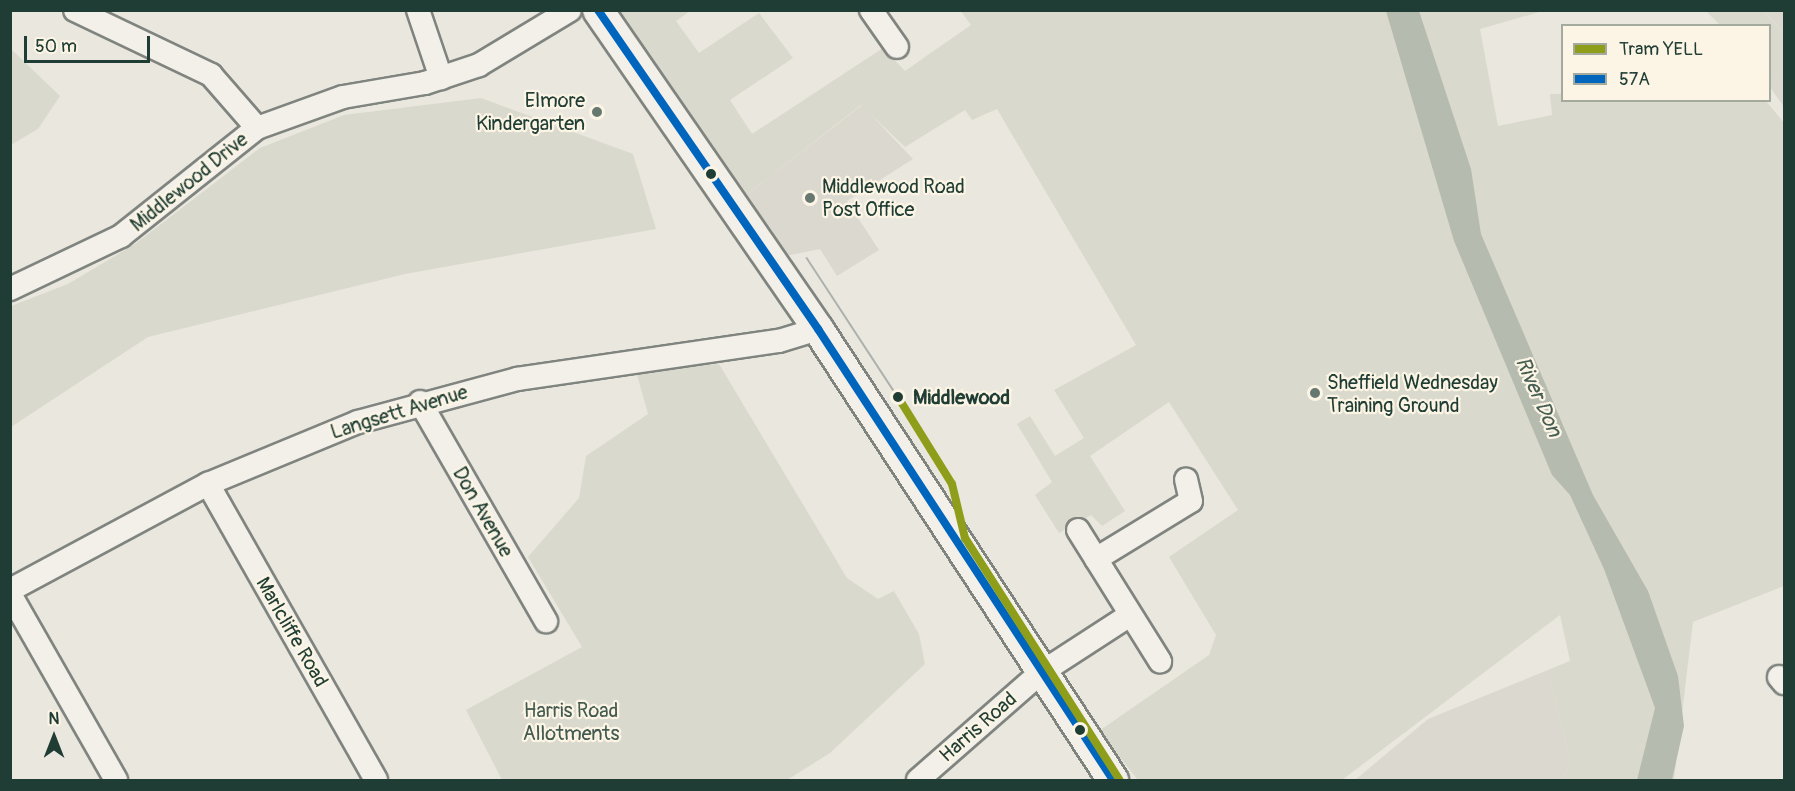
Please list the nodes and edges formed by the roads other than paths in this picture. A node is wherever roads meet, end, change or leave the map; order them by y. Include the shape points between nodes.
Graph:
1 (75, 10) edge
2 (418, 10) edge
3 (570, 10) edge
4 (597, 10) edge
5 (871, 10) edge
6 (897, 47) dead end
7 (441, 78) junction
8 (257, 128) junction
9 (10, 289) edge
10 (818, 329) junction
11 (420, 402) junction
12 (1186, 480) dead end
13 (208, 484) junction
14 (1078, 530) dead end
15 (1096, 559) junction
16 (10, 592) edge
17 (1130, 615) junction
18 (546, 621) dead end
19 (1160, 661) dead end
20 (1039, 674) junction
21 (116, 780) edge
22 (376, 780) edge
23 (918, 780) edge
24 (1113, 780) edge

1 - 8 street via 211,75
2 - 7 street
3 - 7 street, Middlewood Drive via 479,65
4 - 10 main road
5 - 6 street
7 - 8 street, Middlewood Drive via 343,97
8 - 9 street, Middlewood Drive via 121,236
10 - 11 street, Langsett Avenue via 789,339 518,379
10 - 20 main road
11 - 13 street, Langsett Avenue via 305,442
11 - 18 street, Don Avenue
12 - 15 street via 1191,501
13 - 16 street, Langsett Avenue
13 - 22 street, Marlcliffe Road
14 - 15 street
15 - 17 street
16 - 21 street
17 - 19 street
17 - 20 street, Harris Road
20 - 23 street, Harris Road
20 - 24 main road

